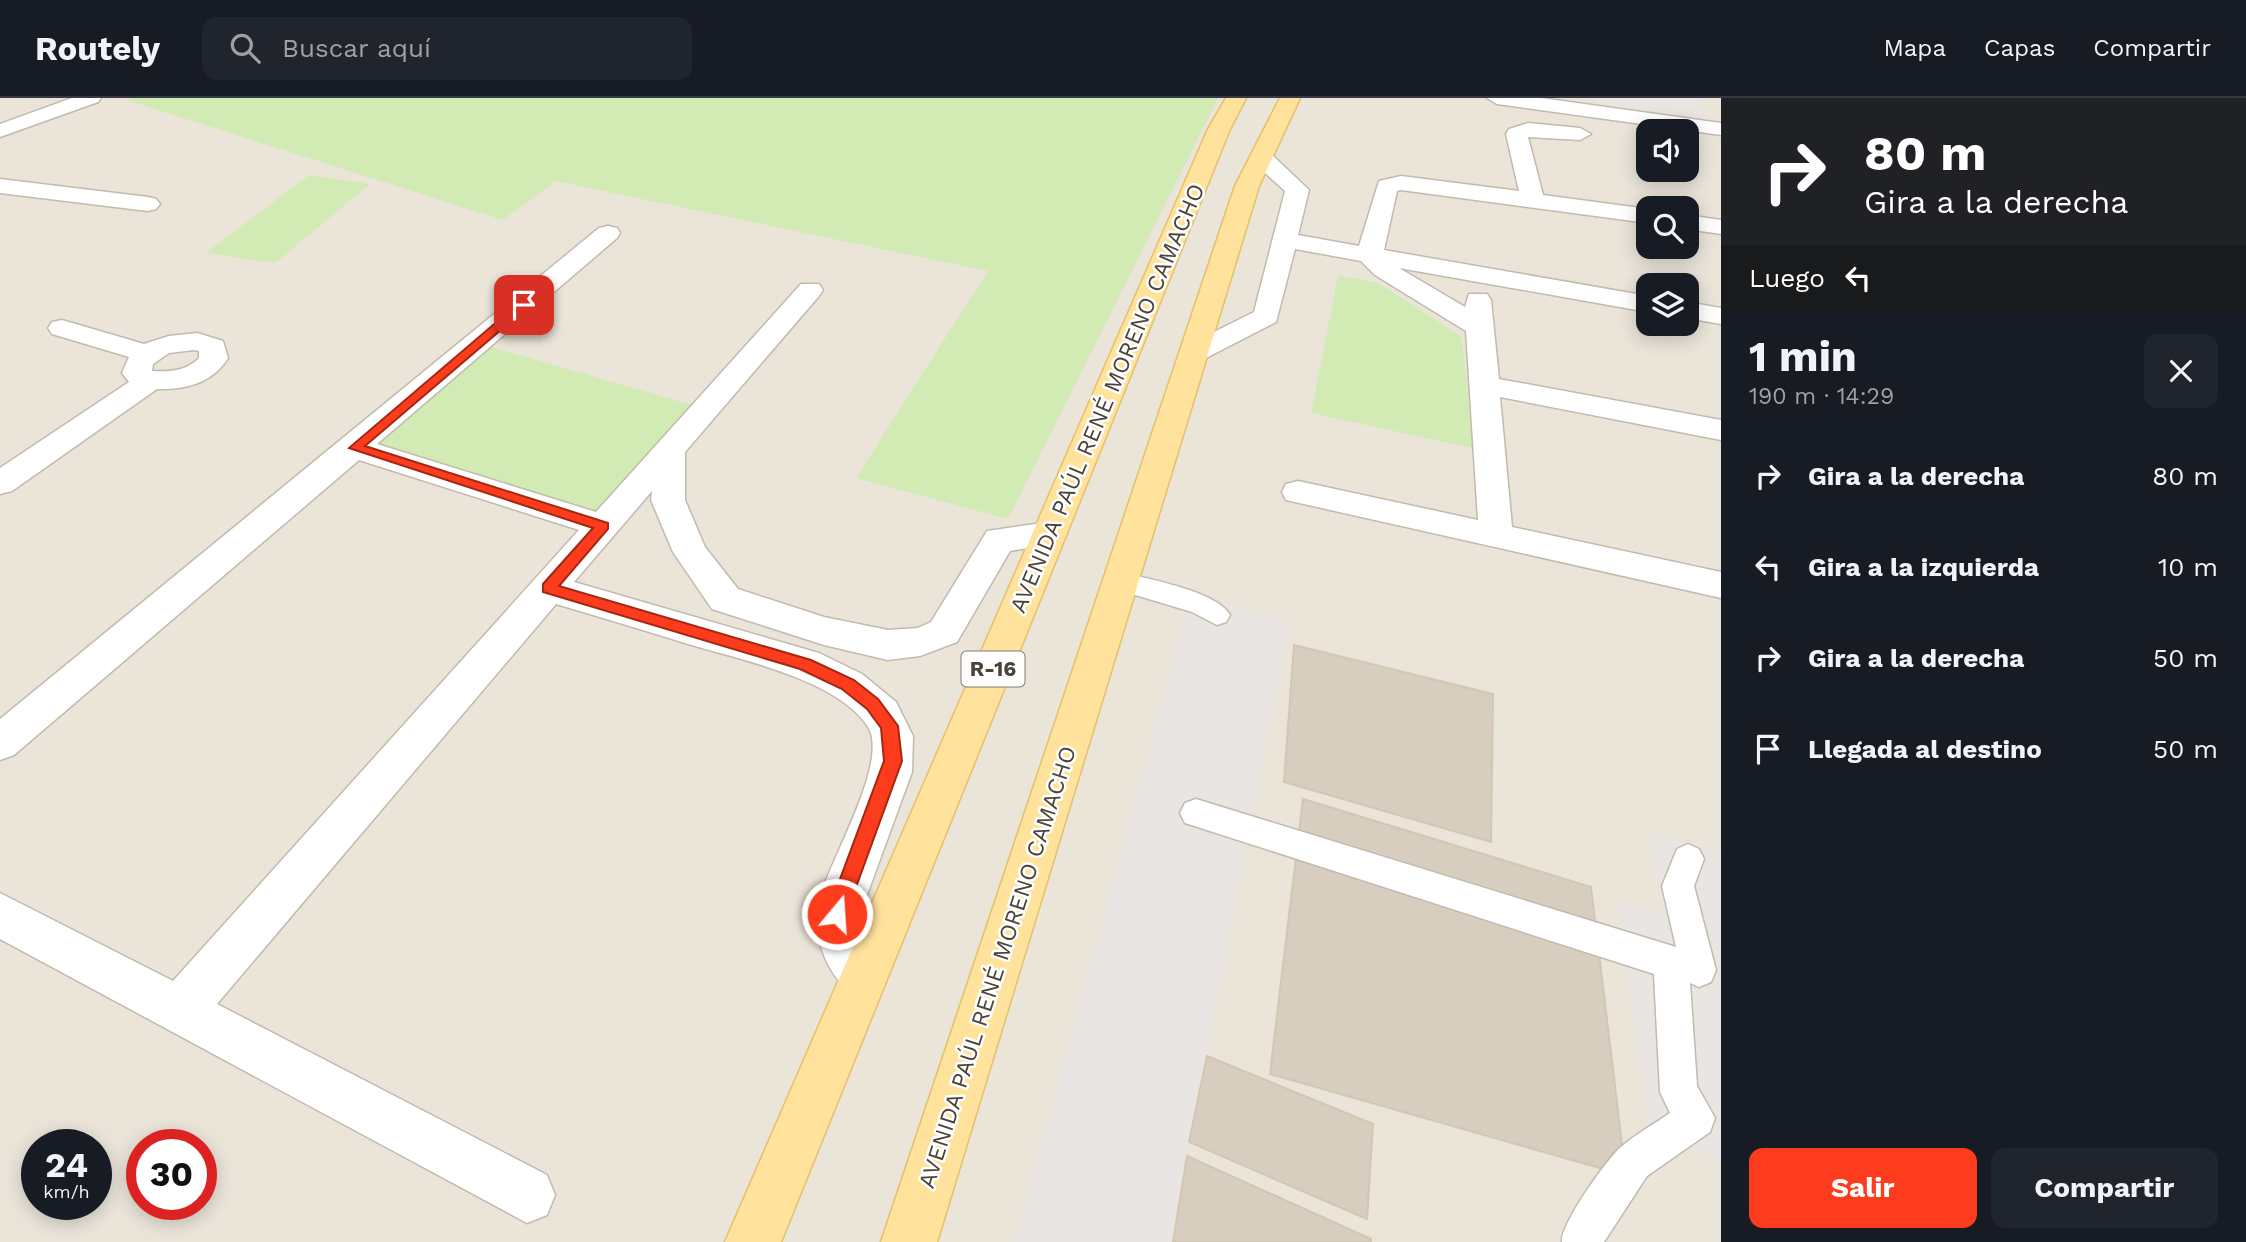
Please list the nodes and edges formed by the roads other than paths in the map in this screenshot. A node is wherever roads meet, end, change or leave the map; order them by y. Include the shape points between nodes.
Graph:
1 (91, 98) edge
2 (1236, 98) edge
3 (1290, 98) edge
4 (1497, 98) edge
5 (1565, 98) edge
6 (1612, 105) dead end
7 (1721, 129) edge
8 (0, 131) edge
9 (1597, 136) dead end
10 (1261, 158) junction
11 (0, 186) edge
12 (1532, 199) junction
13 (148, 204) dead end
14 (1636, 214) edge
15 (1699, 224) edge
16 (1721, 227) edge
17 (608, 233) dead end
18 (1287, 233) junction
19 (1371, 250) junction
20 (1476, 275) junction
21 (810, 290) dead end
22 (1636, 302) edge
23 (1699, 312) edge
24 (1721, 316) edge
25 (1480, 327) junction
26 (62, 328) dead end
27 (1194, 353) junction
28 (1484, 385) junction
29 (1721, 430) edge
30 (356, 448) junction
31 (669, 450) junction
32 (0, 484) edge
33 (1298, 492) dead end
34 (603, 526) junction
35 (1050, 534) junction
36 (1496, 536) junction
37 (1121, 580) junction
38 (1721, 585) edge
39 (548, 588) junction
40 (1217, 615) dead end
41 (815, 648) junction
42 (0, 743) edge
43 (1196, 813) dead end
44 (1688, 859) dead end
45 (0, 915) edge
46 (1699, 970) dead end
47 (864, 975) junction
48 (180, 1010) junction
49 (527, 1195) dead end
50 (753, 1242) edge
51 (909, 1242) edge
52 (1583, 1242) edge

1 - 8 street
2 - 35 main road, AVENIDA PAÚL RENÉ MORENO CAMACHO / R-16
3 - 10 main road, AVENIDA PAÚL RENÉ MORENO CAMACHO
4 - 7 street
5 - 6 street
9 - 12 street via 1528,129 1517,134
10 - 18 street via 1297,191
10 - 27 main road, AVENIDA PAÚL RENÉ MORENO CAMACHO via 1247,186
11 - 13 street
12 - 14 street
12 - 19 street via 1401,183 1387,186
15 - 16 street
17 - 30 street
18 - 19 street
18 - 27 street via 1266,316
19 - 20 street
19 - 25 street via 1384,270
20 - 22 street
20 - 25 street
21 - 31 street
23 - 24 street
25 - 28 street
26 - 32 street via 148,367
27 - 37 main road, AVENIDA PAÚL RENÉ MORENO CAMACHO
28 - 29 street
28 - 36 street
30 - 34 street
30 - 42 street
31 - 34 street
31 - 41 street via 668,500 690,552 725,599
33 - 36 street
34 - 39 street
35 - 41 street via 997,542 944,632 936,636 920,642
35 - 47 main road, AVENIDA PAÚL RENÉ MORENO CAMACHO / R-16
36 - 38 street
37 - 40 lane via 1201,605
37 - 51 main road, AVENIDA PAÚL RENÉ MORENO CAMACHO
39 - 41 street
39 - 48 street
41 - 47 street via 882,714 893,736 891,772 837,914 846,951
43 - 52 lane via 1671,962 1679,1092 1696,1118 1633,1162 1582,1236
44 - 46 lane via 1678,886
45 - 48 street
47 - 50 main road, AVENIDA PAÚL RENÉ MORENO CAMACHO / R-16
48 - 49 street

